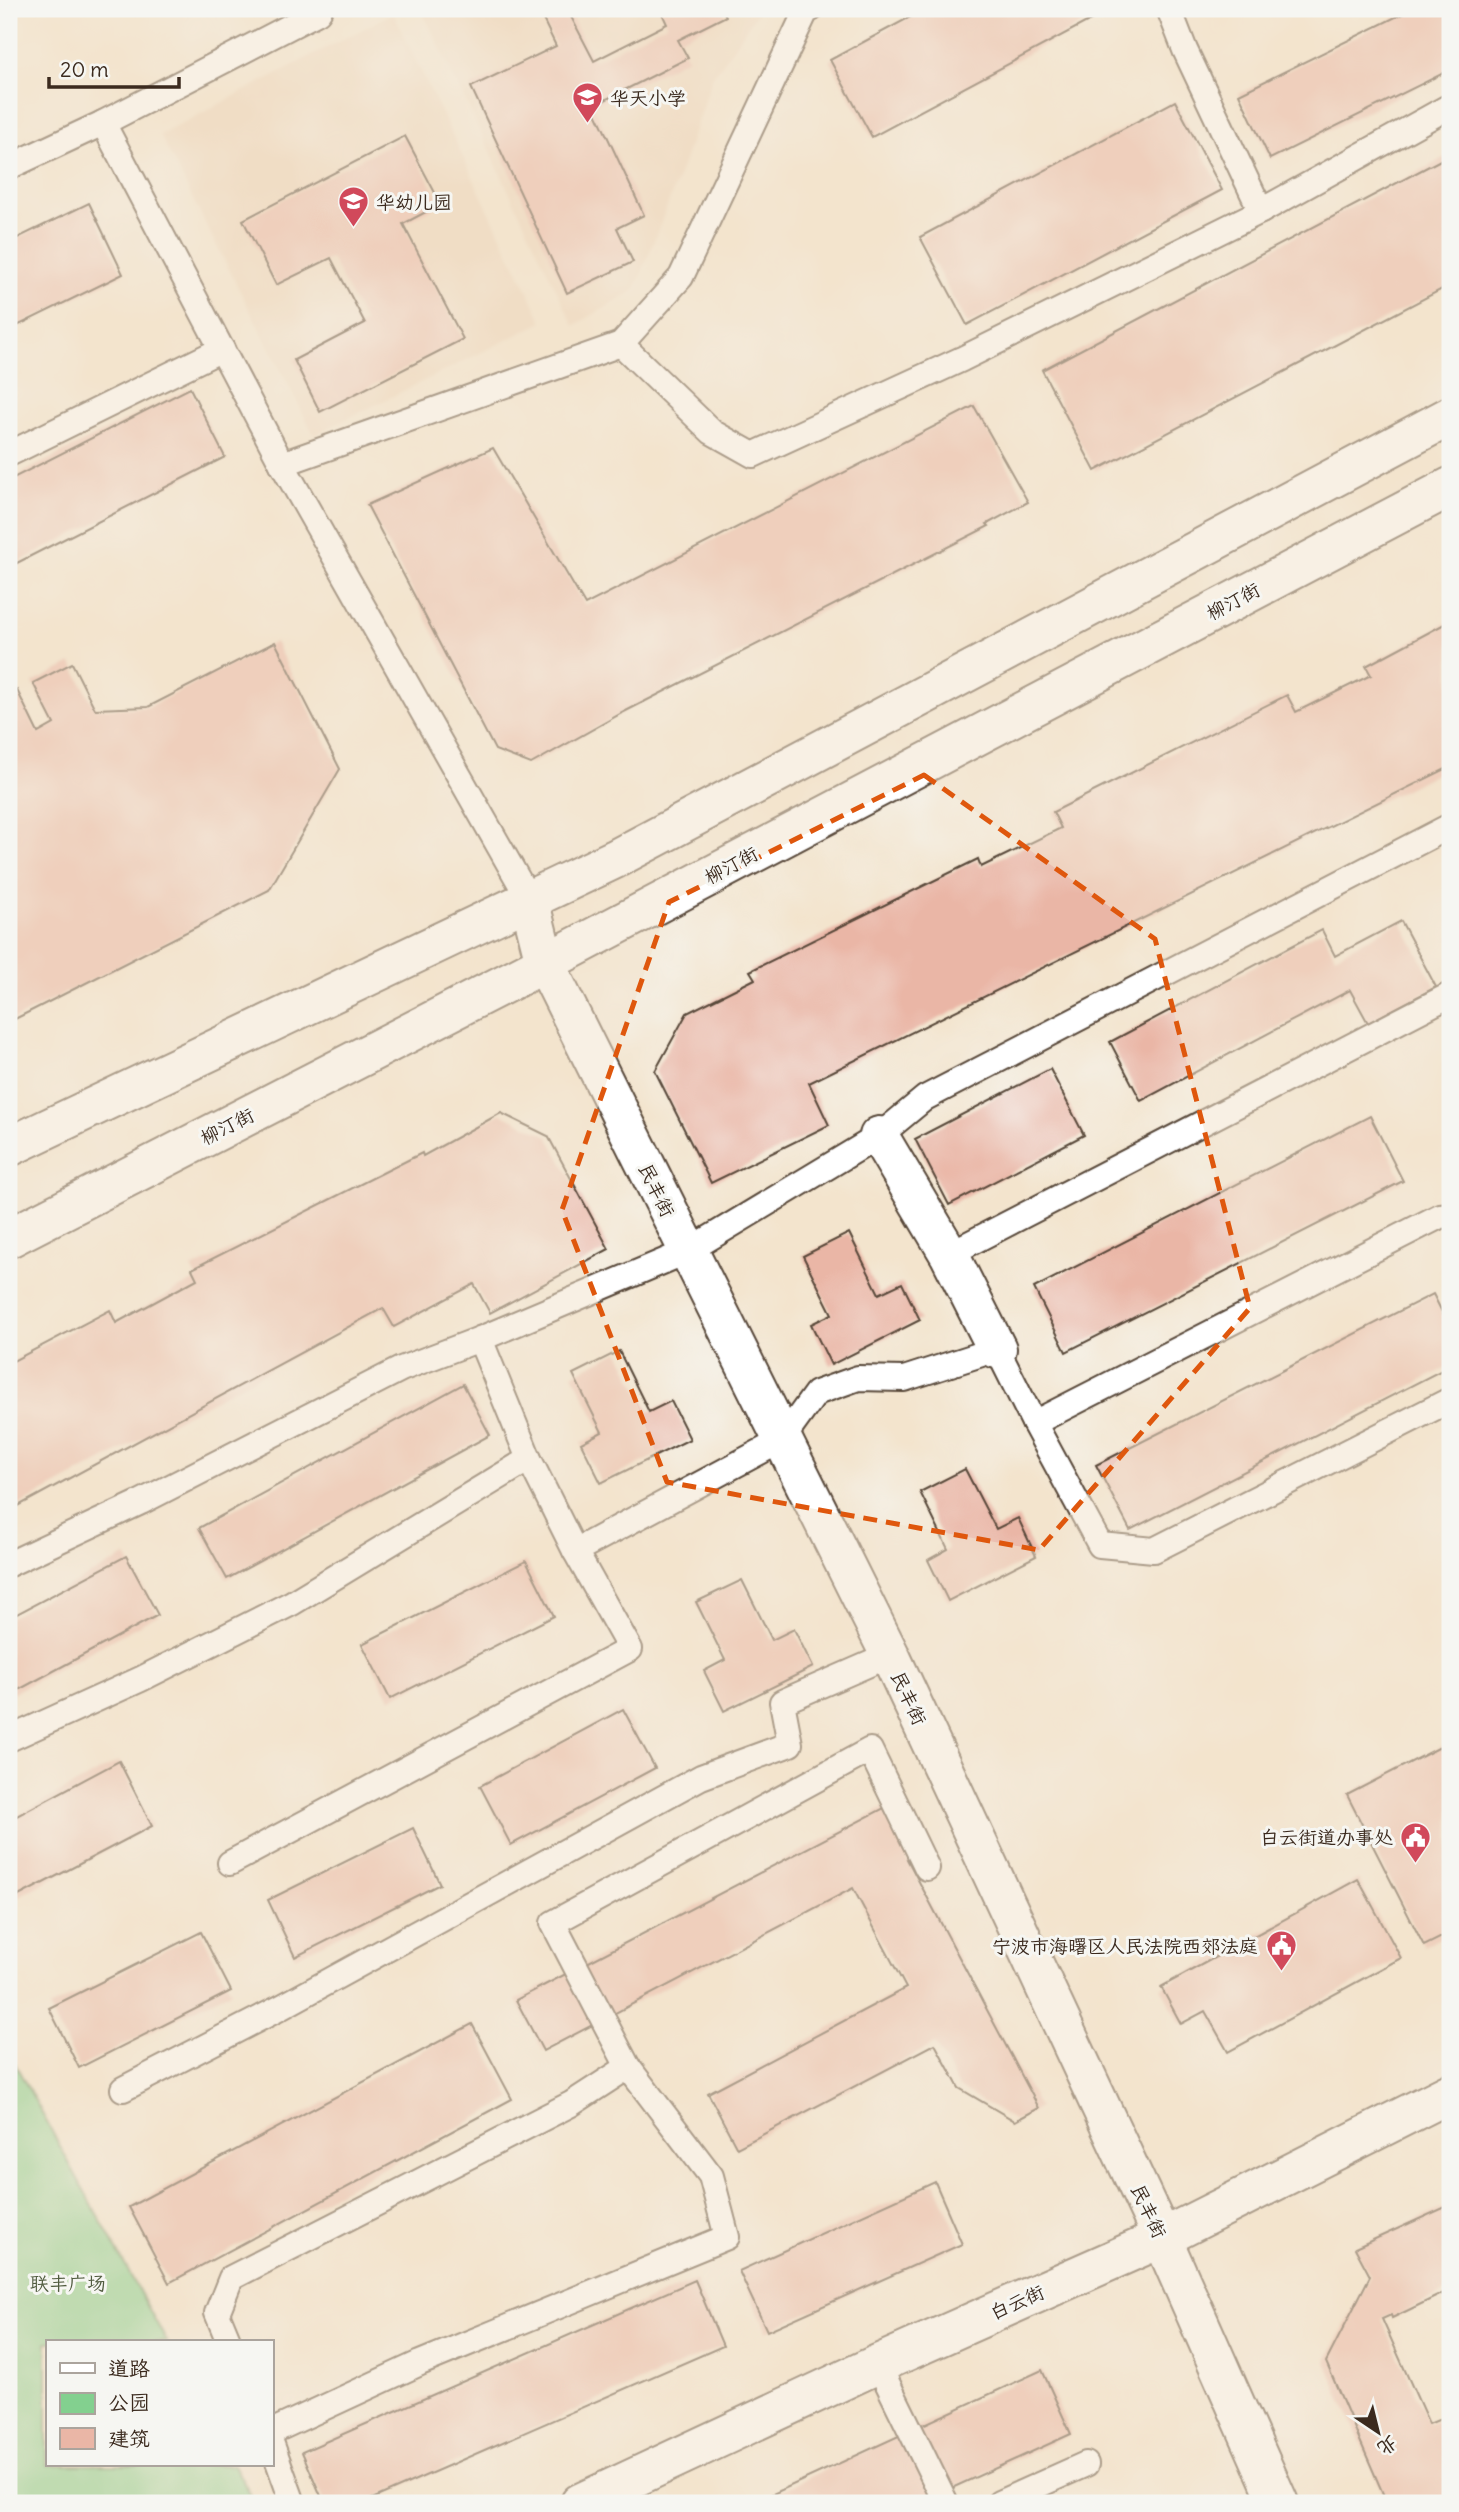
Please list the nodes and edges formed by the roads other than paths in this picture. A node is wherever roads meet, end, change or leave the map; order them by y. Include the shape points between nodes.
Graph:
1 (320, 9) edge
2 (811, 9) edge
3 (1169, 9) edge
4 (1450, 106) edge
5 (103, 123) junction
6 (9, 167) edge
7 (1261, 211) junction
8 (621, 344) junction
9 (222, 349) junction
10 (1450, 416) edge
11 (9, 454) edge
12 (282, 464) junction
13 (1450, 487) edge
14 (1450, 825) edge
15 (528, 899) junction
16 (545, 963) junction
17 (1450, 995) edge
18 (879, 1136) junction
19 (9, 1147) edge
20 (1450, 1215) edge
21 (9, 1238) edge
22 (688, 1251) junction
23 (949, 1254) junction
24 (480, 1339) junction
25 (997, 1349) junction
26 (1450, 1400) edge
27 (1034, 1423) junction
28 (782, 1440) junction
29 (529, 1459) junction
30 (575, 1551) junction
31 (9, 1564) edge
32 (890, 1655) junction
33 (9, 1739) edge
34 (230, 1863) dead end
35 (927, 1868) dead end
36 (628, 2067) junction
37 (122, 2089) dead end
38 (1450, 2093) edge
39 (1162, 2238) junction
40 (228, 2340) edge
41 (878, 2364) junction
42 (273, 2431) edge
43 (273, 2448) edge
44 (1086, 2464) dead end
45 (1009, 2502) edge
46 (293, 2503) edge
47 (580, 2503) edge
48 (946, 2503) edge
49 (1279, 2503) edge

1 - 5 lane
2 - 8 lane via 681,277
3 - 7 lane
4 - 7 lane
5 - 6 lane
5 - 9 lane
7 - 8 lane via 962,359 752,455 712,432
8 - 12 lane
9 - 11 lane
9 - 12 lane
10 - 15 main road via 615,859
12 - 15 lane
13 - 16 main road, 柳汀街
14 - 18 lane via 925,1098
15 - 16 main road, 民丰街
15 - 19 main road
16 - 21 main road, 柳汀街
16 - 22 main road, 民丰街
17 - 23 lane
18 - 22 lane
18 - 23 main road
20 - 27 lane via 1440,1216
22 - 24 lane
22 - 28 main road, 民丰街
23 - 25 main road
24 - 29 lane
24 - 31 lane via 401,1369
25 - 27 lane
25 - 28 lane via 904,1379 858,1378 816,1393
26 - 27 lane via 1154,1550 1100,1545
28 - 30 lane
28 - 32 main road, 民丰街
29 - 30 lane
29 - 33 lane via 292,1603
30 - 34 lane via 630,1649
32 - 37 lane via 782,1702 790,1744 701,1777 278,2009
32 - 39 main road, 民丰街
35 - 36 lane via 870,1750 553,1923
36 - 40 lane via 571,2104 231,2278 216,2313
36 - 42 lane via 711,2176 727,2237 420,2363
38 - 39 main road, 白云街
39 - 41 main road, 白云街
39 - 49 main road, 民丰街
41 - 47 main road, 白云街
41 - 48 lane
43 - 46 lane
44 - 45 lane

